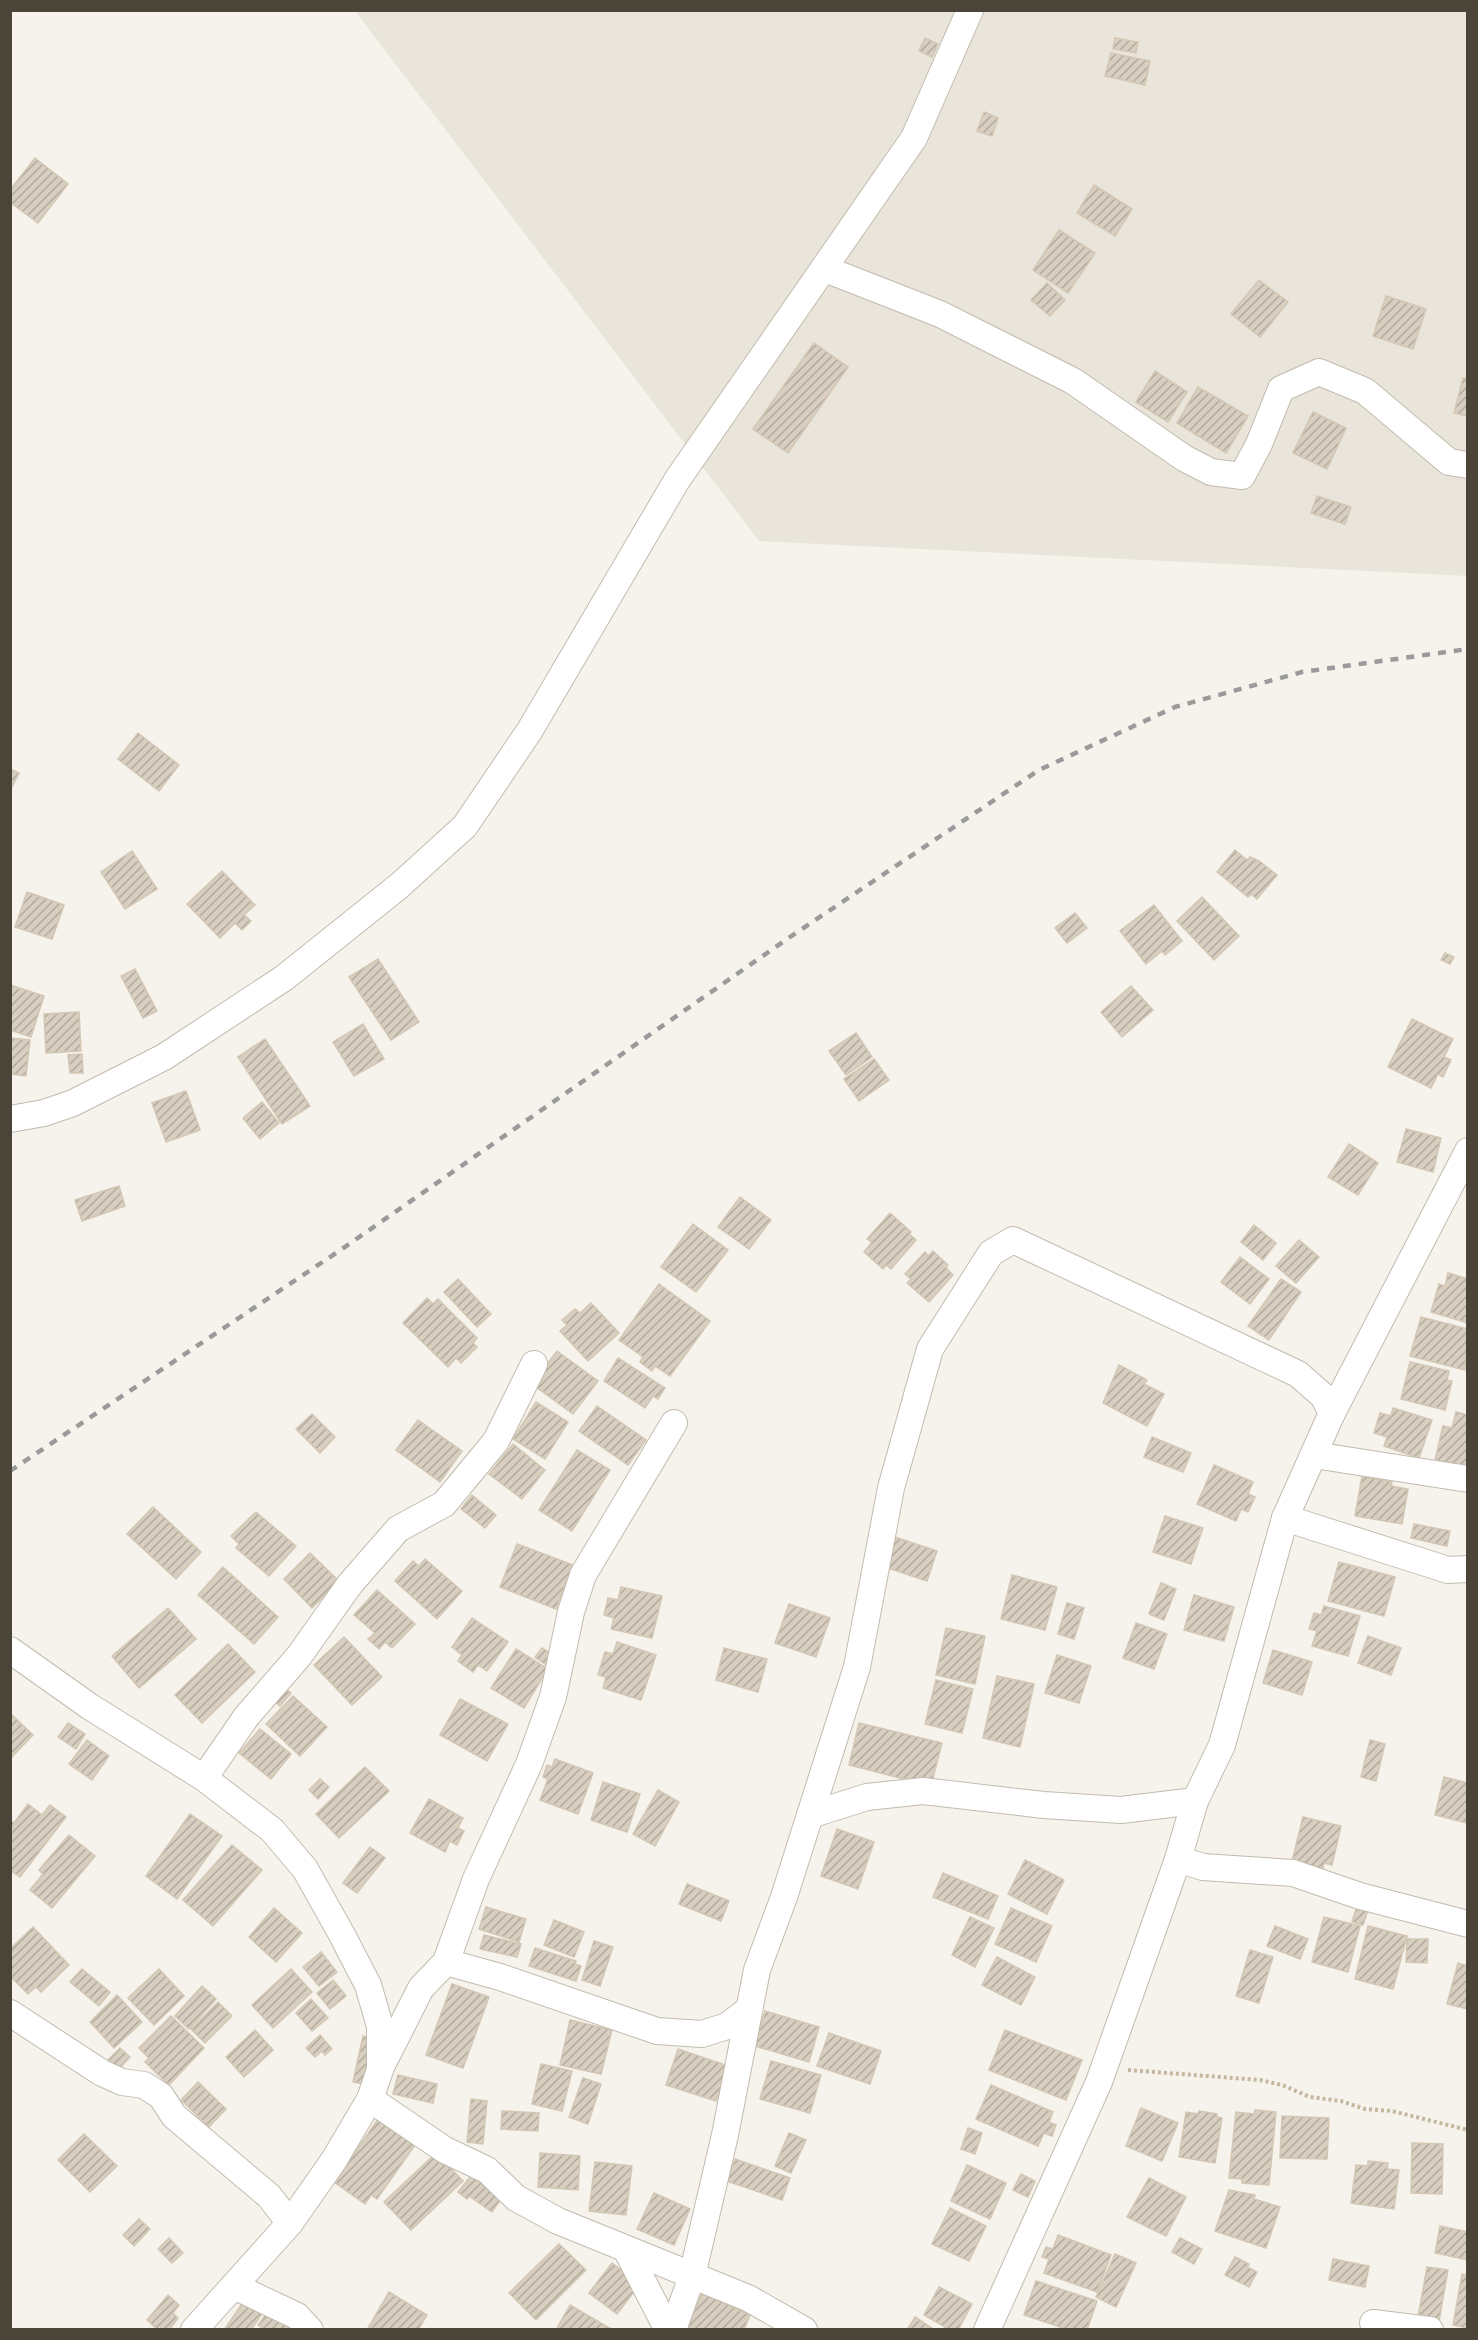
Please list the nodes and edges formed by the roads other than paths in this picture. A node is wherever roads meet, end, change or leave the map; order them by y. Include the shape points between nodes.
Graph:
1 (970, 10) edge
2 (825, 270) junction
3 (1467, 465) edge
4 (10, 1119) edge
5 (1467, 1151) edge
6 (534, 1364) dead end
7 (1332, 1413) junction
8 (674, 1423) dead end
9 (1314, 1455) junction
10 (1467, 1479) edge
11 (1285, 1518) junction
12 (1467, 1569) edge
13 (10, 1650) edge
14 (204, 1778) junction
15 (1195, 1801) junction
16 (810, 1815) junction
17 (1178, 1858) junction
18 (1467, 1924) edge
19 (446, 1962) junction
20 (749, 2009) junction
21 (10, 2013) edge
22 (380, 2070) junction
23 (370, 2099) junction
24 (290, 2223) junction
25 (627, 2251) junction
26 (692, 2276) junction
27 (234, 2286) junction
28 (1373, 2323) dead end
29 (194, 2330) edge
30 (310, 2330) edge
31 (668, 2330) edge
32 (673, 2330) edge
33 (804, 2330) edge
34 (987, 2330) edge
35 (1430, 2330) edge

1 - 2 street via 914,138
2 - 3 street via 940,314 1073,381 1184,458 1211,472 1242,476 1281,389 1319,372 1365,391 1449,462
2 - 4 street via 677,480 530,730 465,826 399,886 284,978 164,1057 73,1103
5 - 7 street
6 - 14 street via 496,1441 444,1504 398,1530 350,1584 299,1656 246,1717
7 - 9 street
7 - 16 street via 1323,1396 1298,1374 1047,1254 1013,1240 991,1253 930,1349 891,1488 857,1667
8 - 19 street via 583,1575 553,1697 529,1764 476,1879
9 - 10 street
9 - 11 street
11 - 12 street via 1448,1570
11 - 15 street via 1222,1745
13 - 14 street via 89,1706
14 - 22 street via 272,1830 305,1869 368,1985 380,2026
15 - 16 street via 1121,1810 923,1791 867,1797
15 - 17 street
16 - 20 street via 758,1970
17 - 18 street via 1203,1867 1293,1873 1360,1896
17 - 34 street via 1104,2068
19 - 20 street via 657,2031 702,2034 727,2026
19 - 22 street via 422,1988
20 - 26 street
21 - 24 street via 102,2073 122,2082 144,2085 161,2096 174,2116 269,2196
22 - 23 street
23 - 24 street
23 - 25 street via 445,2150 487,2170 516,2198
24 - 27 street
25 - 26 street
25 - 31 street
26 - 32 street
26 - 33 street via 748,2298
27 - 29 street
27 - 30 street via 297,2316
28 - 35 street

